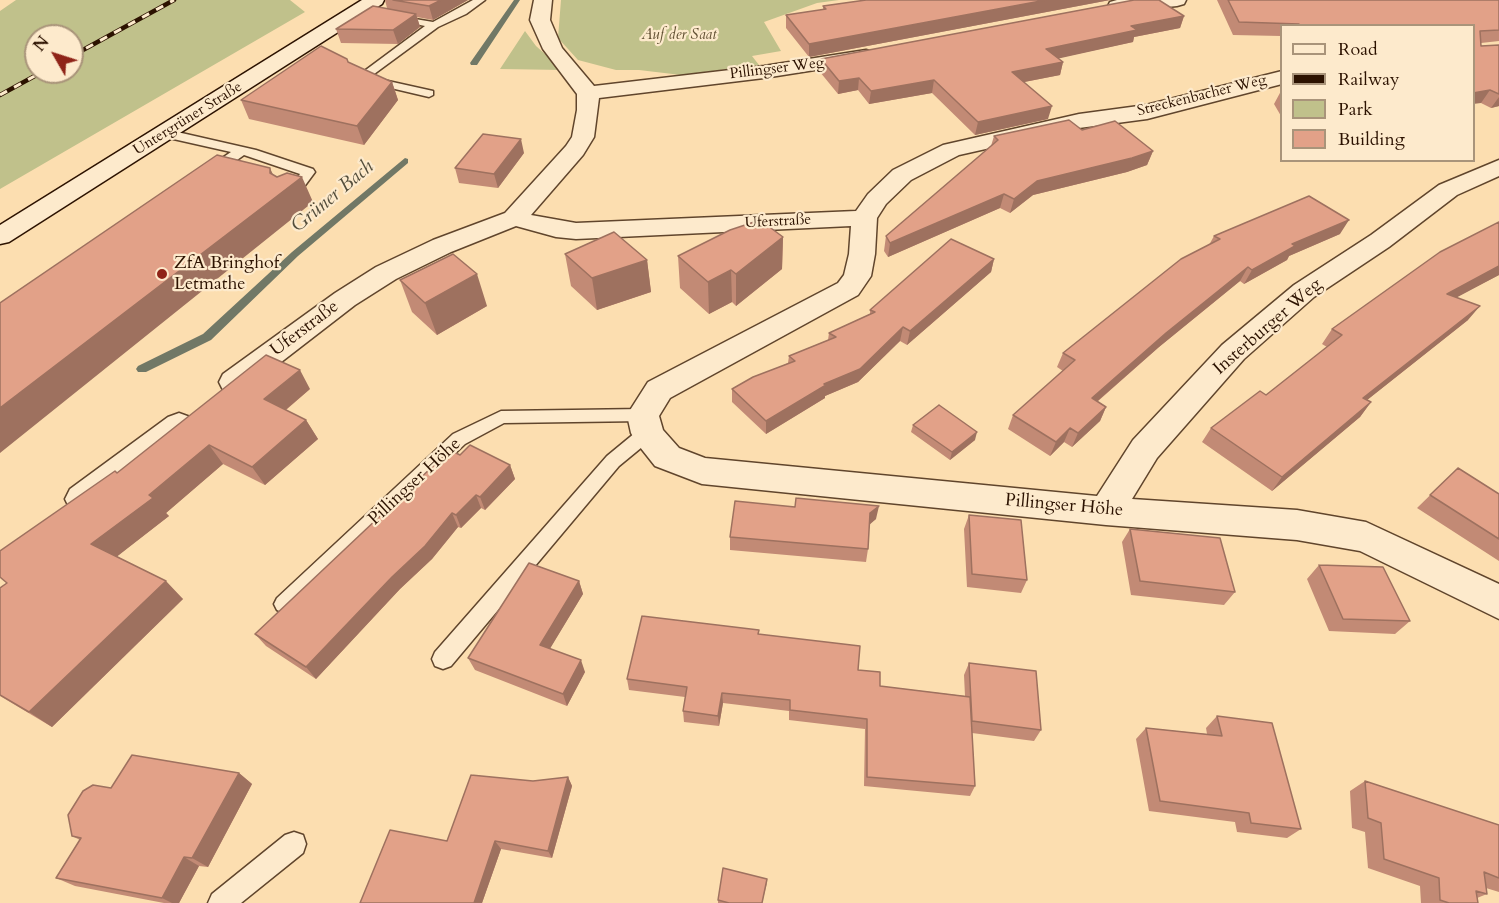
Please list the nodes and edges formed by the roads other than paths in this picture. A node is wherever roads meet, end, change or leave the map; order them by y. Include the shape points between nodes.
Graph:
1 (480, 0) edge
2 (543, 0) edge
3 (1177, 0) edge
4 (367, 5) edge
5 (1095, 11) edge
6 (434, 25) junction
7 (888, 52) edge
8 (1280, 77) edge
9 (429, 93) dead end
10 (588, 93) junction
11 (164, 133) junction
12 (242, 151) junction
13 (1499, 167) edge
14 (203, 177) edge
15 (290, 196) edge
16 (514, 218) junction
17 (864, 218) junction
18 (0, 236) edge
19 (645, 424) junction
20 (1106, 511) junction
21 (57, 518) edge
22 (1499, 602) edge
23 (284, 604) edge
24 (443, 659) dead end
25 (294, 844) dead end
26 (221, 903) edge

1 - 6 lane
2 - 10 street via 540,20 553,49
3 - 5 street
4 - 6 lane
4 - 11 street, Untergrüner Straße
6 - 9 lane via 361,78
7 - 10 street, Pillingser Weg via 764,72
8 - 17 street, Streckenbacher Weg via 1157,109 1079,121 951,150 902,175
10 - 16 street, Uferstraße via 583,136 575,150
11 - 12 lane
11 - 18 street, Untergrüner Straße
12 - 14 lane
12 - 15 lane via 308,172
13 - 20 street, Insterburger Weg via 1448,190 1304,291 1242,344 1145,449
16 - 17 street, Uferstraße via 576,231
16 - 21 street, Uferstraße via 442,246 386,273 345,299
17 - 19 street via 862,254 857,276 848,289 667,384 659,390
19 - 20 street, Pillingser Höhe via 653,442 667,456 702,471
19 - 23 lane, Pillingser Höhe via 501,417 459,439
19 - 24 lane
20 - 22 street, Pillingser Höhe via 1297,525 1366,537
25 - 26 lane

